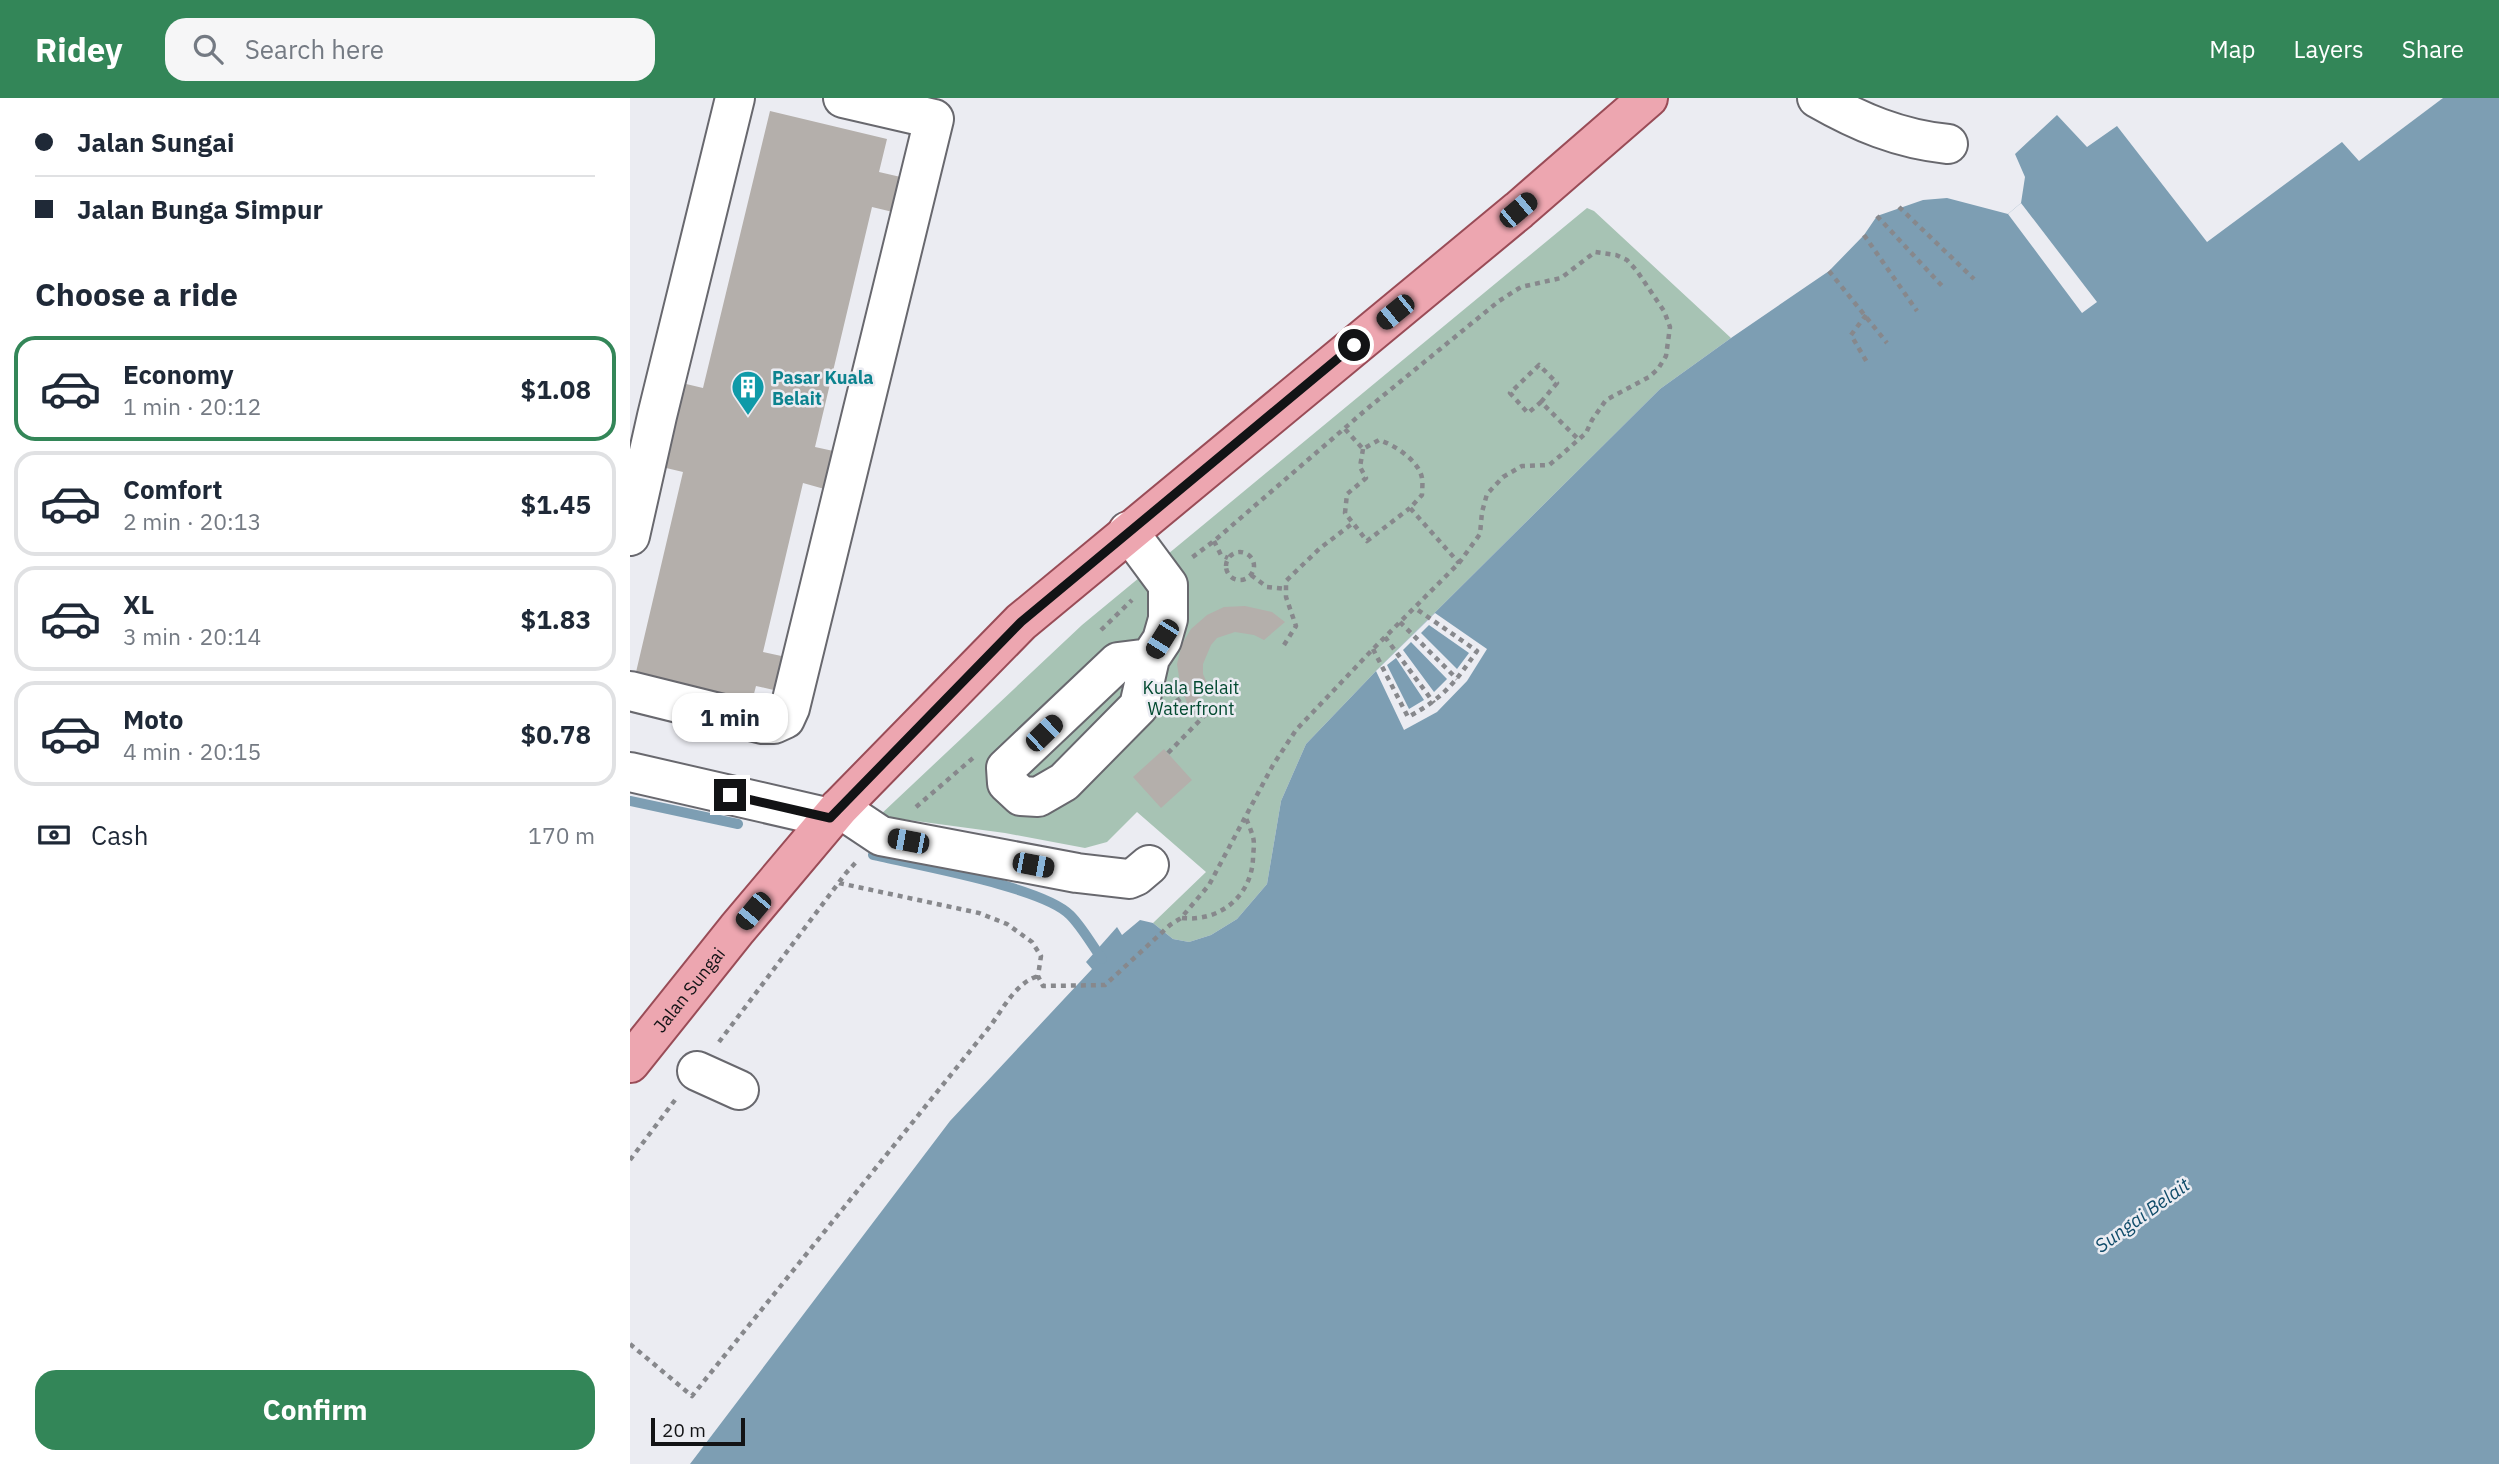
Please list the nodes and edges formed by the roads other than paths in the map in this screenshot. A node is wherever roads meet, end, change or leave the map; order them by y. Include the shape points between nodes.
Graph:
1 (735, 98) edge
2 (843, 98) edge
3 (1648, 98) edge
4 (1817, 98) edge
5 (936, 109) edge
6 (1948, 144) dead end
7 (643, 413) edge
8 (1128, 531) junction
9 (630, 536) edge
10 (1150, 658) dead end
11 (630, 691) edge
12 (630, 772) edge
13 (835, 813) junction
14 (1149, 865) dead end
15 (630, 1063) edge
16 (697, 1071) dead end
17 (739, 1090) dead end

1 - 7 street
2 - 5 street
3 - 8 main road, Jalan Sungai
4 - 6 street via 1856,120
5 - 11 street via 785,719 763,724
7 - 9 street
8 - 10 street via 1168,585 1168,619
8 - 13 main road, Jalan Sungai via 1021,622
12 - 13 street
13 - 14 street via 881,836 1077,873 1129,879
13 - 15 main road, Jalan Sungai
16 - 17 street

